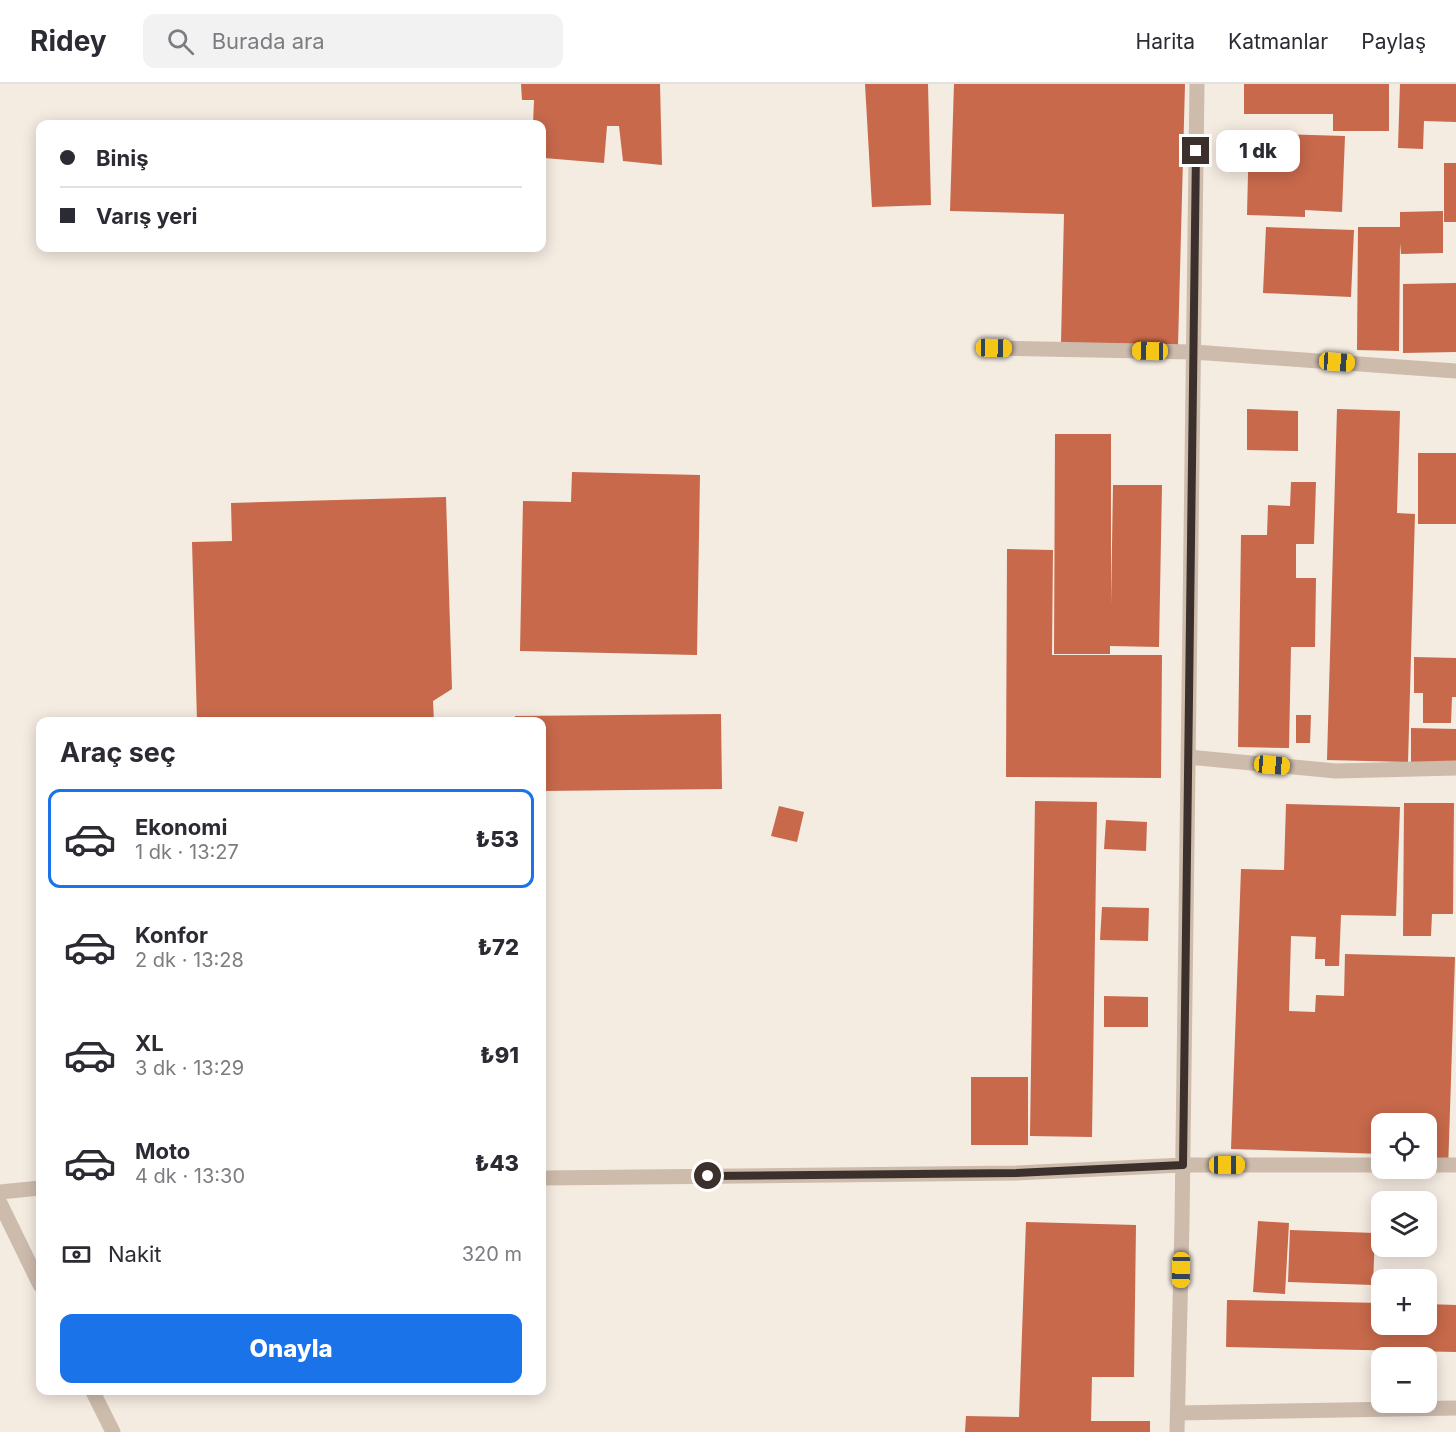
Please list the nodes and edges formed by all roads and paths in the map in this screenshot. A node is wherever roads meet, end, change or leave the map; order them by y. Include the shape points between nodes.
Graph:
1 (1197, 84) edge
2 (994, 348) dead end
3 (1194, 352) junction
4 (1456, 371) edge
5 (1188, 757) junction
6 (1456, 768) edge
7 (1183, 1165) junction
8 (1371, 1165) edge
9 (1437, 1165) edge
10 (1456, 1165) edge
11 (546, 1178) edge
12 (36, 1188) edge
13 (0, 1192) edge
14 (0, 1203) edge
15 (36, 1277) edge
16 (94, 1395) edge
17 (1456, 1408) edge
18 (1178, 1413) junction
19 (112, 1432) edge
20 (1177, 1432) edge

1 - 3 street
2 - 3 street
3 - 4 street
3 - 5 street
5 - 6 street via 1335,771
5 - 7 street
7 - 8 street
7 - 11 street via 1016,1173
7 - 18 street
9 - 10 street
12 - 13 street
14 - 15 street
16 - 19 street
17 - 18 street
18 - 20 street

